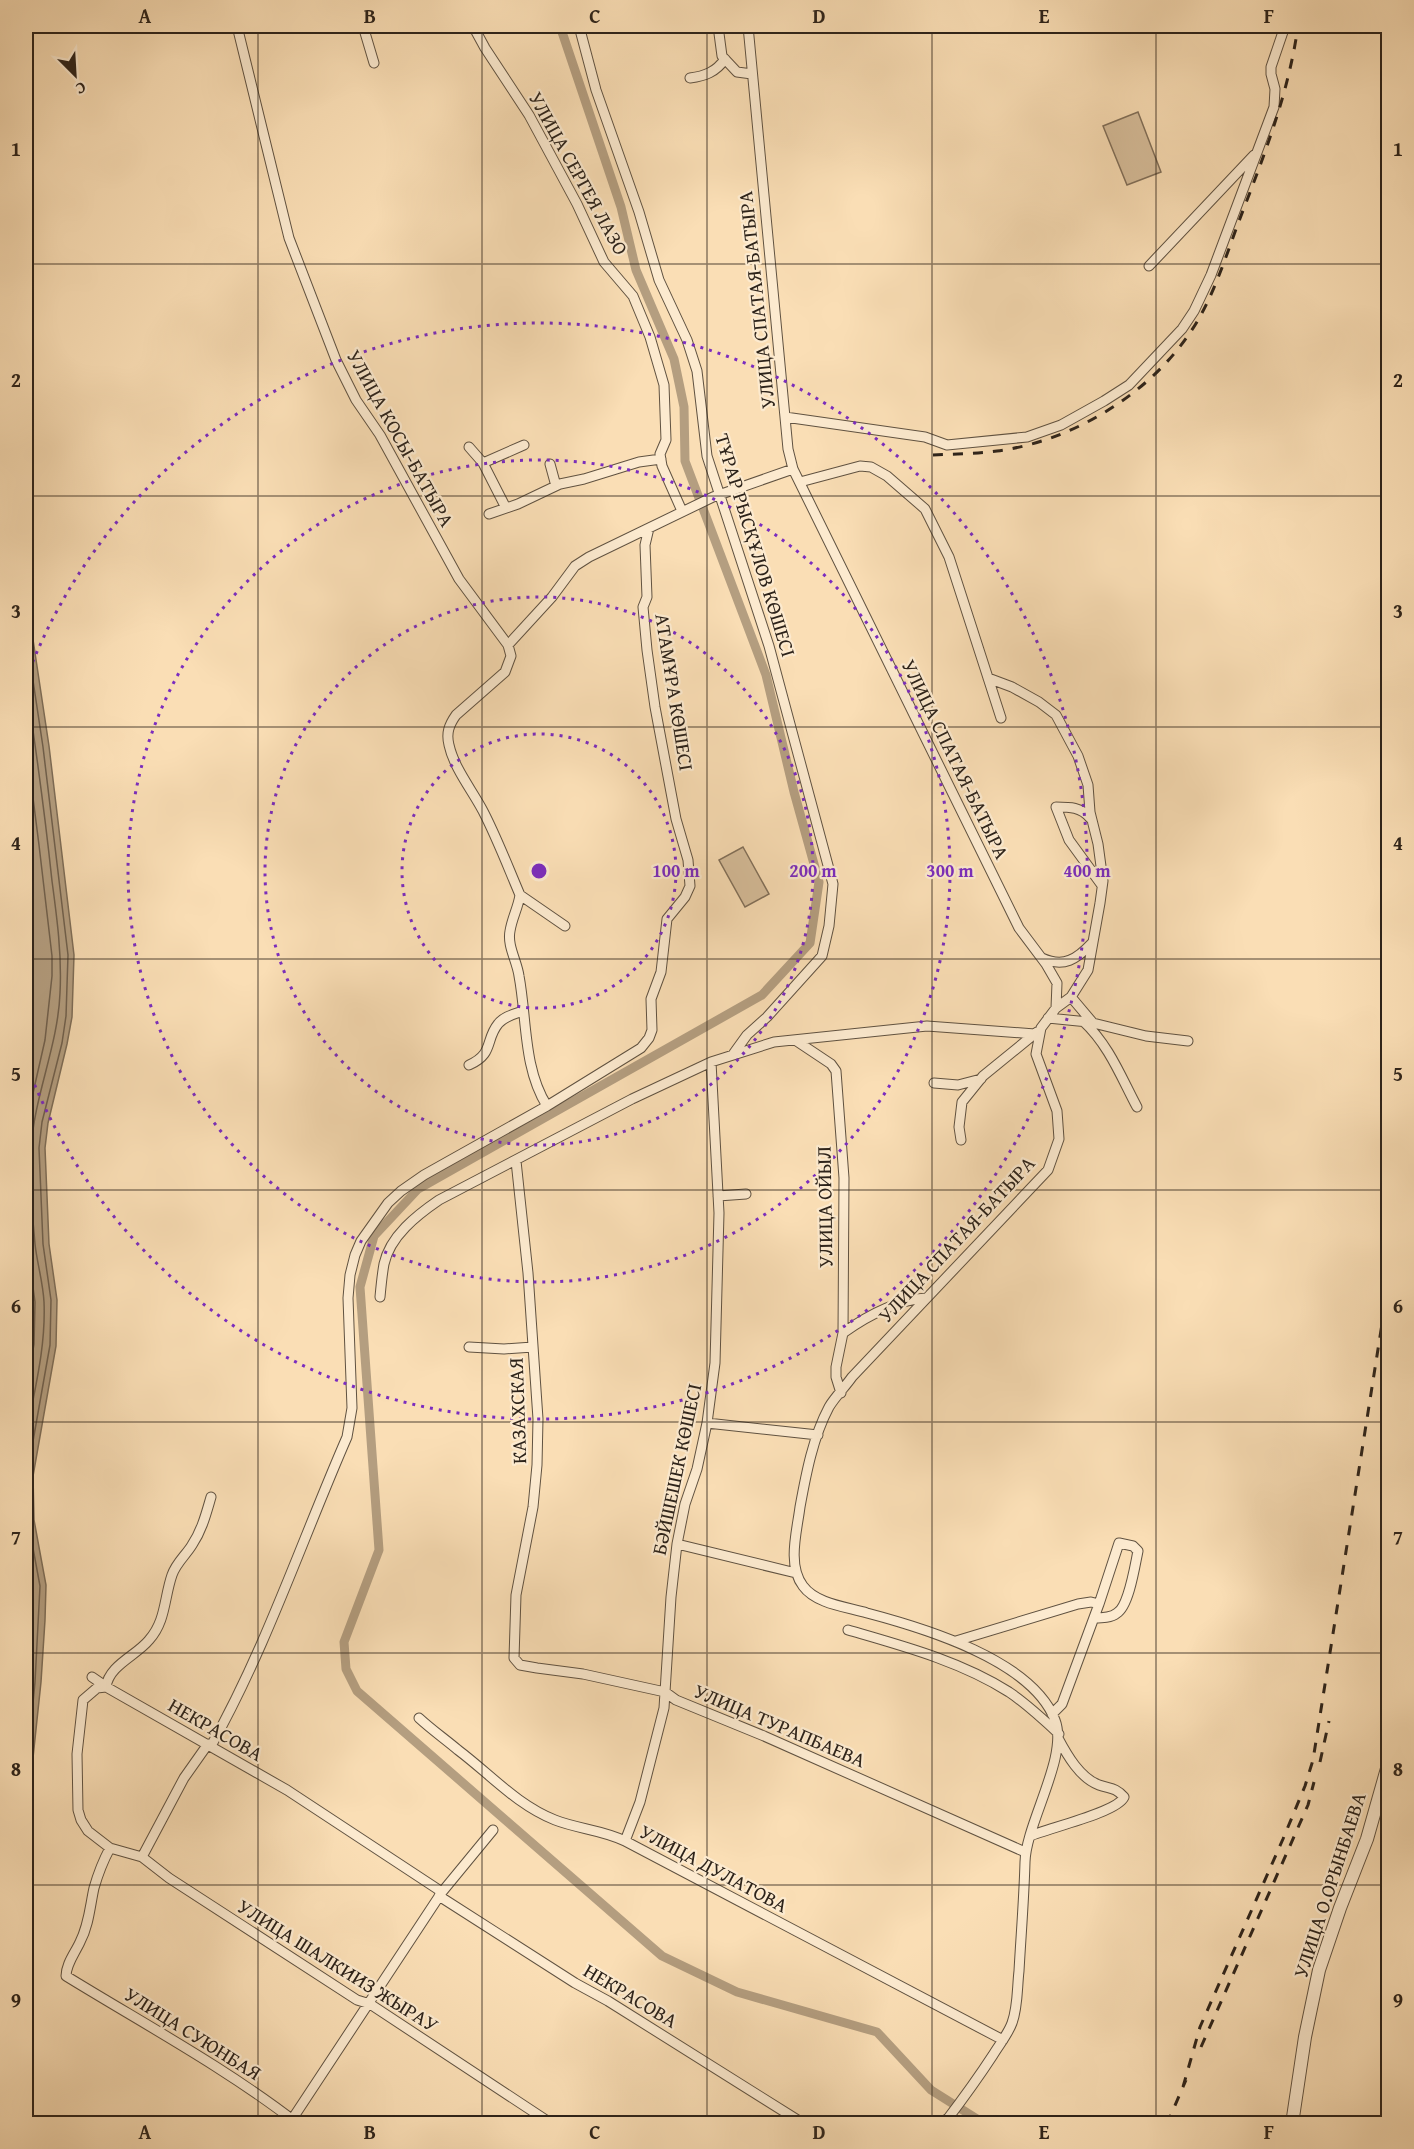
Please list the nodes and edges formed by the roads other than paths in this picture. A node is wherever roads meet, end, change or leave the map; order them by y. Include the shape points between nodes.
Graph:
1 (237, 26) edge
2 (363, 26) edge
3 (473, 26) edge
4 (579, 26) edge
5 (718, 26) edge
6 (748, 26) edge
7 (1285, 26) edge
8 (725, 59) junction
9 (374, 63) dead end
10 (753, 74) junction
11 (690, 78) dead end
12 (1256, 153) junction
13 (1149, 266) dead end
14 (785, 417) junction
15 (524, 445) dead end
16 (469, 447) dead end
17 (661, 459) junction
18 (483, 464) junction
19 (550, 464) dead end
20 (793, 469) junction
21 (800, 482) junction
22 (556, 486) junction
23 (716, 496) junction
24 (506, 508) junction
25 (686, 509) junction
26 (489, 514) dead end
27 (649, 528) junction
28 (508, 645) junction
29 (988, 678) junction
30 (1001, 718) dead end
31 (1092, 820) junction
32 (1102, 886) junction
33 (520, 895) junction
34 (565, 926) dead end
35 (1092, 943) junction
36 (1042, 958) junction
37 (1071, 997) junction
38 (1056, 1008) junction
39 (523, 1011) junction
40 (1048, 1018) junction
41 (1083, 1021) junction
42 (1093, 1023) junction
43 (1038, 1031) junction
44 (795, 1040) junction
45 (1188, 1041) dead end
46 (734, 1053) junction
47 (711, 1062) junction
48 (469, 1065) dead end
49 (981, 1079) junction
50 (934, 1083) dead end
51 (547, 1106) junction
52 (1137, 1107) dead end
53 (961, 1140) dead end
54 (516, 1161) junction
55 (746, 1194) dead end
56 (718, 1196) junction
57 (380, 1298) dead end
58 (926, 1298) junction
59 (843, 1333) junction
60 (469, 1347) dead end
61 (533, 1347) junction
62 (841, 1393) junction
63 (707, 1424) junction
64 (818, 1435) junction
65 (211, 1497) dead end
66 (677, 1544) junction
67 (796, 1573) junction
68 (1099, 1604) junction
69 (1094, 1618) junction
70 (848, 1630) dead end
71 (956, 1641) junction
72 (514, 1658) joint
73 (92, 1677) dead end
74 (106, 1687) junction
75 (665, 1692) junction
76 (1036, 1692) junction
77 (1019, 1700) junction
78 (1052, 1714) junction
79 (419, 1718) dead end
80 (1058, 1736) junction
81 (210, 1745) junction
82 (1389, 1765) edge
83 (493, 1830) dead end
84 (1030, 1836) junction
85 (625, 1841) junction
86 (106, 1846) junction
87 (1025, 1852) junction
88 (142, 1857) junction
89 (441, 1894) junction
90 (370, 2004) junction
91 (1003, 2040) junction
92 (293, 2122) edge
93 (945, 2122) edge
94 (552, 2124) edge
95 (804, 2124) edge
96 (1292, 2124) edge

1 - 28 street, УЛИЦА КОСЫ-БАТЫРА via 289,238 336,360 459,579
2 - 9 street
3 - 17 street, УЛИЦА СЕРГЕЯ ЛАЗО via 529,115 604,262 633,296 664,385 666,440
4 - 23 street, ТҰРАР РЫСҚҰЛОВ КӨШЕСІ via 658,280 687,340 697,371
5 - 8 street
6 - 10 street, УЛИЦА СПАТАЯ-БАТЫРА
7 - 12 street via 1271,67 1274,107
8 - 10 street via 737,72
8 - 11 street via 705,76
10 - 14 street, УЛИЦА СПАТАЯ-БАТЫРА
12 - 13 street
12 - 14 street via 1194,311 1129,385 1096,406 1027,437 947,445 925,437
14 - 20 street, УЛИЦА СПАТАЯ-БАТЫРА
15 - 18 street
16 - 18 street
17 - 22 street
17 - 25 street
18 - 24 street
19 - 22 street
20 - 21 street, УЛИЦА СПАТАЯ-БАТЫРА
20 - 23 street
21 - 29 street via 860,466 871,467 925,509 949,557
21 - 36 street, УЛИЦА СПАТАЯ-БАТЫРА via 1019,928
22 - 24 street
23 - 25 street
23 - 46 street, ТҰРАР РЫСҚҰЛОВ КӨШЕСІ via 769,646 833,884 822,956
24 - 26 street
25 - 27 street
27 - 28 street via 575,566
27 - 51 street, АТАМҰРА КӨШЕСІ via 645,545 647,597 643,608 647,650 690,886 668,919 661,972 651,999 649,1038 641,1048
28 - 33 street via 511,656 505,672 456,715 447,732 456,762
29 - 30 street
29 - 31 street via 1039,702 1056,715 1088,785
31 - 32 street
31 - 32 street via 1072,807 1056,807 1069,840
32 - 35 street
33 - 34 street
33 - 39 street via 510,942
35 - 36 street via 1066,962 1053,963
35 - 37 street via 1088,970
36 - 38 street, УЛИЦА СПАТАЯ-БАТЫРА via 1057,983
37 - 38 street
37 - 42 street
38 - 40 street, УЛИЦА СПАТАЯ-БАТЫРА
39 - 48 street via 497,1025 489,1048
39 - 51 street via 536,1085
40 - 41 street
40 - 43 street, УЛИЦА СПАТАЯ-БАТЫРА
41 - 42 street
41 - 52 street via 1120,1071
42 - 45 street
43 - 44 street via 927,1026
43 - 49 street
43 - 58 street, УЛИЦА СПАТАЯ-БАТЫРА via 1036,1054 1057,1111 1059,1139 1048,1170
44 - 46 street via 774,1041
44 - 59 street, УЛИЦА ОЙЫЛ via 836,1071 844,1178
46 - 47 street
47 - 54 street
47 - 56 street, БӘЙШЕШЕК КӨШЕСІ
49 - 50 street
49 - 53 street via 962,1102
51 - 81 street, АТАМҰРА КӨШЕСІ via 401,1191 361,1241 350,1275 348,1298 352,1408 347,1437 248,1674
54 - 57 street via 418,1214 388,1252
54 - 61 street, КАЗАХСКАЯ
55 - 56 street
56 - 63 street, БӘЙШЕШЕК КӨШЕСІ via 715,1364
58 - 59 street via 909,1299 889,1307
58 - 62 street, УЛИЦА СПАТАЯ-БАТЫРА
59 - 62 street, УЛИЦА ОЙЫЛ via 836,1367
60 - 61 street
61 - 72 street, КАЗАХСКАЯ via 537,1465 516,1595
62 - 64 street, УЛИЦА СПАТАЯ-БАТЫРА via 830,1406
63 - 64 street
63 - 66 street, БӘЙШЕШЕК КӨШЕСІ
64 - 67 street, УЛИЦА СПАТАЯ-БАТЫРА via 800,1510
65 - 74 street via 204,1523 172,1574 161,1622 148,1642 107,1678
66 - 67 street
66 - 75 street, БӘЙШЕШЕК КӨШЕСІ
67 - 71 street via 812,1595
68 - 69 street
68 - 69 street via 1119,1543 1133,1546 1138,1551 1125,1603 1119,1613
68 - 71 street via 1078,1604
69 - 78 street via 1062,1704
70 - 77 street via 925,1653 990,1681
71 - 76 street via 996,1661
72 - 75 street, УЛИЦА ТУРАПБАЕВА via 520,1665
73 - 74 street, НЕКРАСОВА
74 - 81 street, НЕКРАСОВА
74 - 86 street via 97,1688 83,1700 77,1754 81,1820
75 - 85 street, БӘЙШЕШЕК КӨШЕСІ via 643,1791
75 - 87 street, УЛИЦА ТУРАПБАЕВА
76 - 77 street
76 - 78 street
77 - 80 street
78 - 80 street
79 - 85 street, УЛИЦА ДУЛАТОВА via 521,1801 554,1819
80 - 84 street
80 - 84 street via 1084,1775 1097,1785 1118,1790 1124,1797 1122,1803 1107,1810
81 - 88 street, АТАМҰРА КӨШЕСІ via 184,1778
81 - 89 street, НЕКРАСОВА via 287,1790
82 - 96 street, УЛИЦА О.ОРЫНБАЕВА via 1367,1839 1319,1970
83 - 89 street
84 - 87 street
85 - 91 street, УЛИЦА ДУЛАТОВА
86 - 88 street, УЛИЦА ШАЛКИИЗ ЖЫРАУ
86 - 92 street, УЛИЦА СУЮНБАЯ via 91,1911 66,1976 278,2107
87 - 91 street via 1016,1999 1012,2023
88 - 90 street, УЛИЦА ШАЛКИИЗ ЖЫРАУ via 328,1982
89 - 90 street
89 - 95 street, НЕКРАСОВА via 566,1977
90 - 92 street
90 - 94 street, УЛИЦА ШАЛКИИЗ ЖЫРАУ
91 - 93 street

